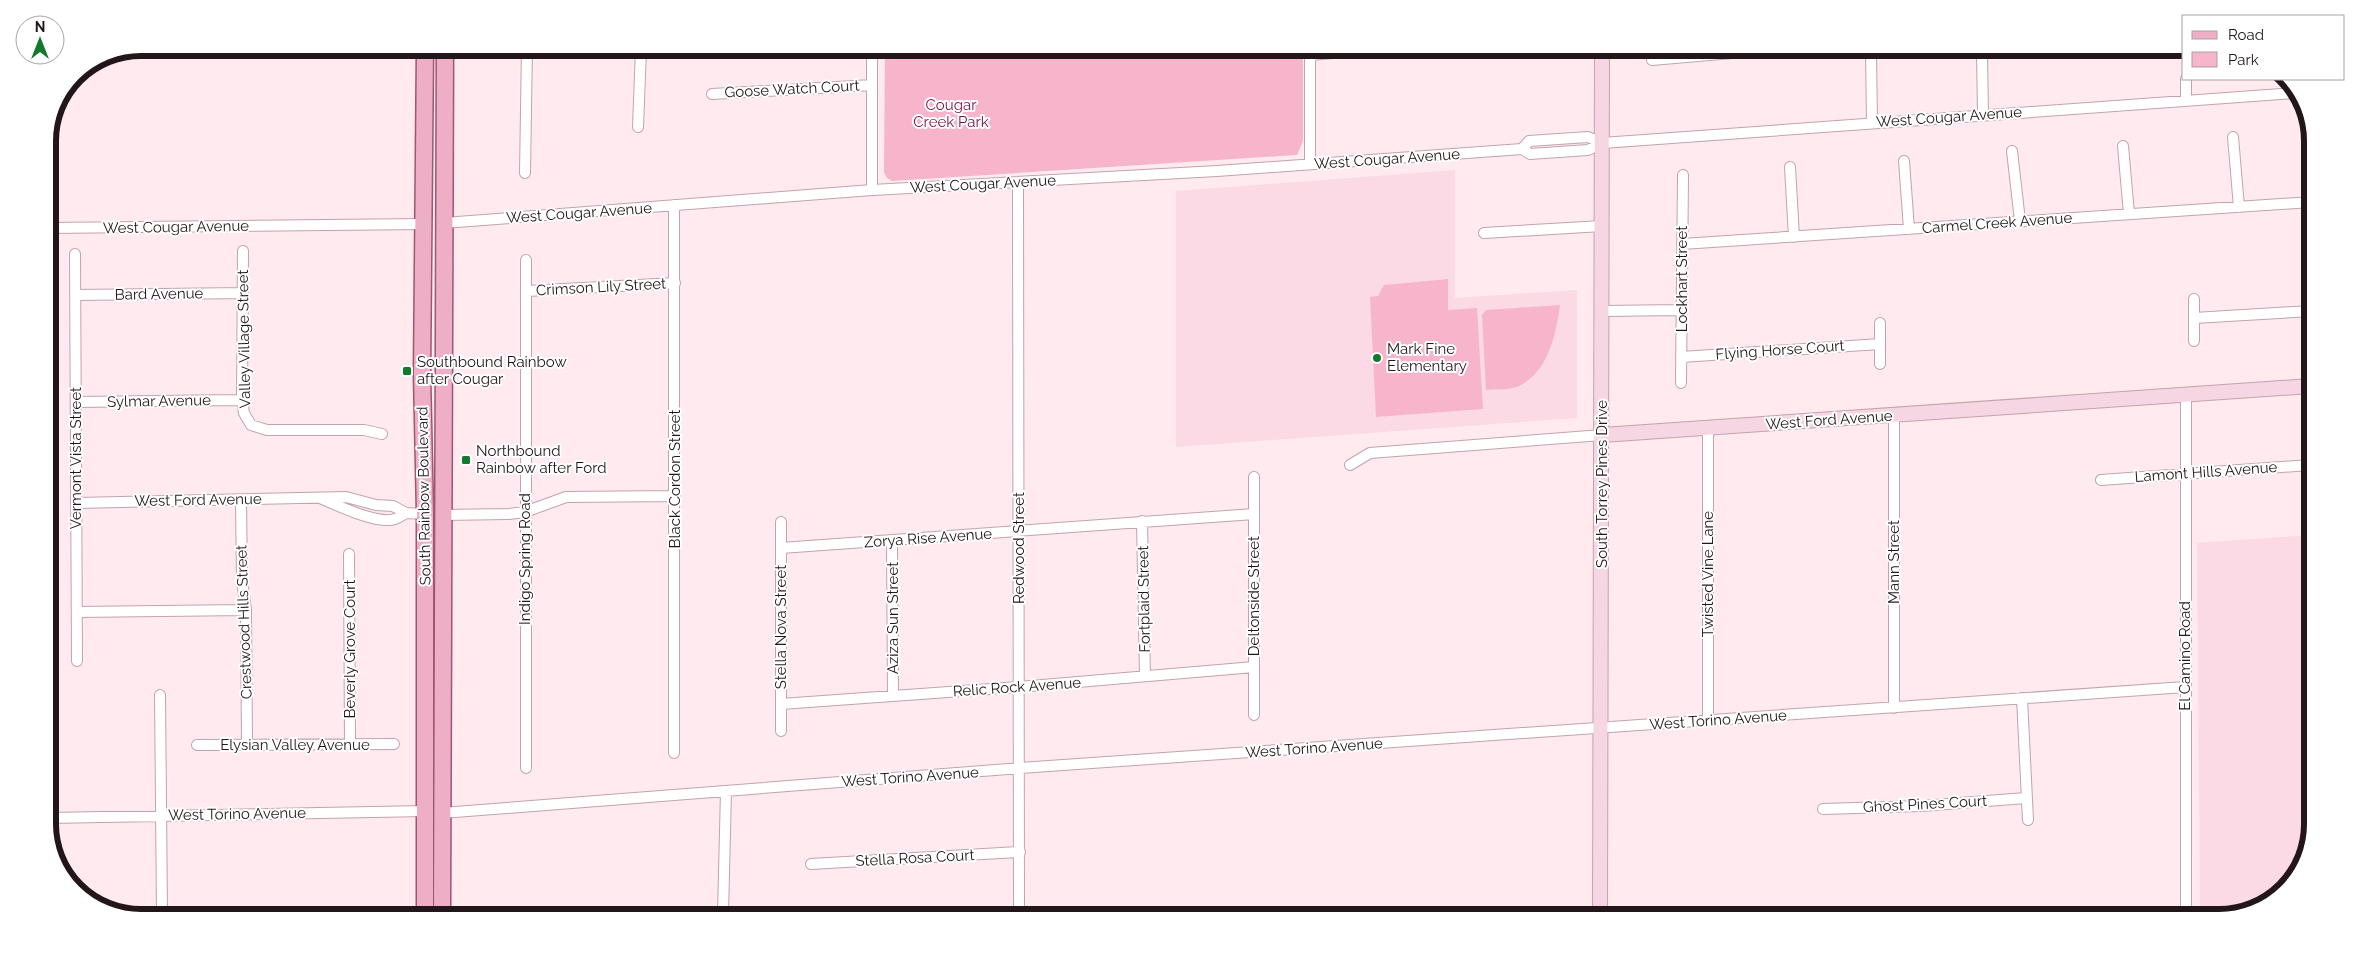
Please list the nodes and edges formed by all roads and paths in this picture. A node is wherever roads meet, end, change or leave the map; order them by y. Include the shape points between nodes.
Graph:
1 (425, 56) edge
2 (445, 56) edge
3 (527, 56) edge
4 (640, 56) edge
5 (872, 56) edge
6 (1310, 56) edge
7 (1602, 56) edge
8 (1698, 56) edge
9 (1871, 56) edge
10 (1982, 56) edge
11 (1652, 60) dead end
12 (2186, 80) edge
13 (872, 85) junction
14 (2288, 93) edge
15 (712, 94) dead end
16 (2186, 100) junction
17 (1982, 115) junction
18 (1872, 122) junction
19 (638, 127) dead end
20 (425, 136) junction
21 (2233, 138) dead end
22 (1602, 143) junction
23 (2123, 146) dead end
24 (2012, 151) dead end
25 (1904, 161) dead end
26 (1310, 164) junction
27 (1790, 167) dead end
28 (525, 173) dead end
29 (1682, 175) dead end
30 (1018, 182) junction
31 (872, 190) junction
32 (2304, 203) edge
33 (674, 206) junction
34 (2239, 207) junction
35 (2129, 214) junction
36 (2020, 222) junction
37 (444, 223) junction
38 (425, 224) junction
39 (1602, 226) junction
40 (56, 228) edge
41 (1909, 229) junction
42 (1484, 234) dead end
43 (1794, 236) junction
44 (1682, 244) junction
45 (243, 251) dead end
46 (75, 254) dead end
47 (526, 260) dead end
48 (675, 282) junction
49 (527, 291) junction
50 (243, 293) junction
51 (75, 295) junction
52 (2194, 300) dead end
53 (1681, 310) junction
54 (1603, 311) junction
55 (2304, 311) edge
56 (444, 318) junction
57 (2194, 318) junction
58 (1880, 323) dead end
59 (2194, 341) dead end
60 (1880, 344) junction
61 (1681, 357) junction
62 (1880, 364) dead end
63 (1681, 383) dead end
64 (2304, 387) edge
65 (2186, 396) junction
66 (242, 400) junction
67 (76, 402) junction
68 (1894, 415) junction
69 (1708, 428) junction
70 (382, 434) dead end
71 (1602, 436) junction
72 (424, 440) junction
73 (1350, 465) dead end
74 (2304, 465) edge
75 (2186, 474) junction
76 (1254, 477) dead end
77 (2101, 480) dead end
78 (675, 496) junction
79 (241, 500) junction
80 (76, 503) junction
81 (525, 512) junction
82 (425, 514) junction
83 (1254, 514) junction
84 (443, 515) junction
85 (1142, 521) junction
86 (781, 522) dead end
87 (1019, 531) junction
88 (892, 540) junction
89 (781, 548) junction
90 (349, 554) dead end
91 (443, 603) junction
92 (246, 610) junction
93 (77, 612) junction
94 (77, 661) dead end
95 (1254, 667) junction
96 (1145, 676) junction
97 (1019, 687) junction
98 (2185, 687) junction
99 (160, 695) dead end
100 (893, 696) junction
101 (2022, 698) junction
102 (781, 704) junction
103 (1894, 708) junction
104 (1254, 715) dead end
105 (1708, 720) junction
106 (1600, 727) junction
107 (781, 732) dead end
108 (350, 744) junction
109 (394, 744) dead end
110 (197, 745) dead end
111 (247, 745) junction
112 (426, 751) junction
113 (674, 752) dead end
114 (526, 768) dead end
115 (1020, 768) junction
116 (726, 791) junction
117 (2026, 798) junction
118 (1824, 809) dead end
119 (426, 811) junction
120 (442, 813) junction
121 (161, 815) junction
122 (56, 818) edge
123 (2028, 820) dead end
124 (1020, 852) junction
125 (810, 864) dead end
126 (162, 909) edge
127 (425, 909) edge
128 (442, 909) edge
129 (442, 909) edge
130 (723, 909) edge
131 (1020, 909) edge
132 (1600, 909) edge
133 (2186, 909) edge

1 - 20 main road, South Rainbow Boulevard
2 - 37 main road, South Rainbow Boulevard
3 - 28 street
4 - 19 street
5 - 13 street
6 - 26 street
7 - 22 street, South Torrey Pines Drive
8 - 11 street
9 - 18 street
10 - 17 street
12 - 16 street
13 - 15 street, Goose Watch Court
13 - 31 street
14 - 16 street, West Cougar Avenue
16 - 17 street, West Cougar Avenue
17 - 18 street, West Cougar Avenue
18 - 22 street, West Cougar Avenue
20 - 37 main road via 435,157 438,216
20 - 38 main road, South Rainbow Boulevard
21 - 34 street
22 - 26 street, West Cougar Avenue via 1588,137 1529,141 1522,149
22 - 39 street, South Torrey Pines Drive
23 - 35 street
24 - 36 street
25 - 41 street
26 - 30 street, West Cougar Avenue
27 - 43 street
29 - 44 street, Lockhart Street
30 - 31 street, West Cougar Avenue
30 - 87 street, Redwood Street
31 - 33 street, West Cougar Avenue
32 - 34 street, Carmel Creek Avenue
33 - 37 street, West Cougar Avenue
33 - 48 street, Black Cordon Street
34 - 35 street, Carmel Creek Avenue
35 - 36 street, Carmel Creek Avenue
36 - 41 street, Carmel Creek Avenue
37 - 56 main road, South Rainbow Boulevard
38 - 40 street, West Cougar Avenue
38 - 56 main road via 435,243 436,303
38 - 72 main road, South Rainbow Boulevard
39 - 42 street
39 - 54 street, South Torrey Pines Drive
41 - 43 street, Carmel Creek Avenue
43 - 44 street, Carmel Creek Avenue
44 - 53 street, Lockhart Street
45 - 50 street, Valley Village Street
46 - 51 street, Vermont Vista Street
47 - 49 street, Indigo Spring Road
48 - 49 street, Crimson Lily Street
48 - 78 street, Black Cordon Street
49 - 81 street, Indigo Spring Road
50 - 51 street, Bard Avenue
50 - 66 street, Valley Village Street
51 - 67 street, Vermont Vista Street
52 - 57 street
53 - 54 street
53 - 61 street, Lockhart Street
54 - 71 street, South Torrey Pines Drive
55 - 57 street
56 - 84 main road, South Rainbow Boulevard
57 - 59 street
58 - 60 street
60 - 61 street, Flying Horse Court
60 - 62 street
61 - 63 street, Lockhart Street
64 - 65 street, West Ford Avenue
65 - 68 street, West Ford Avenue
65 - 75 street, El Camino Road
66 - 67 street, Sylmar Avenue
66 - 70 street, Valley Village Street via 244,413 251,425 268,430 364,430
67 - 80 street, Vermont Vista Street
68 - 69 street, West Ford Avenue
68 - 103 street, Mann Street
69 - 71 street, West Ford Avenue
69 - 105 street, Twisted Vine Lane
71 - 73 street, West Ford Avenue via 1370,453
71 - 106 street, South Torrey Pines Drive
72 - 82 main road, South Rainbow Boulevard
72 - 84 main road via 433,459 436,504
74 - 75 street, Lamont Hills Avenue
75 - 77 street, Lamont Hills Avenue
75 - 98 street, El Camino Road
76 - 83 street, Deltonside Street
78 - 81 street via 566,497
78 - 113 street, Black Cordon Street
79 - 80 street, West Ford Avenue
79 - 82 street, West Ford Avenue via 346,497 393,506 406,513
79 - 92 street, Crestwood Hills Street via 242,580
80 - 93 street, Vermont Vista Street
81 - 84 street
81 - 114 street, Indigo Spring Road
82 - 91 main road via 434,527 435,572
82 - 112 main road, South Rainbow Boulevard
83 - 85 street, Zorya Rise Avenue
83 - 95 street, Deltonside Street
84 - 91 main road, South Rainbow Boulevard
85 - 87 street, Zorya Rise Avenue
85 - 96 street, Fortplaid Street
86 - 89 street, Stella Nova Street
87 - 88 street, Zorya Rise Avenue
87 - 97 street, Redwood Street
88 - 89 street, Zorya Rise Avenue
88 - 100 street, Aziza Sun Street
89 - 102 street, Stella Nova Street
90 - 108 street, Beverly Grove Court
91 - 120 main road, South Rainbow Boulevard
92 - 93 street
92 - 111 street, Crestwood Hills Street
93 - 94 street, Vermont Vista Street
95 - 96 street, Relic Rock Avenue
95 - 104 street, Deltonside Street
96 - 97 street, Relic Rock Avenue
97 - 100 street, Relic Rock Avenue
97 - 115 street, Redwood Street
98 - 101 street, West Torino Avenue
98 - 133 street, El Camino Road
99 - 121 street
100 - 102 street, Relic Rock Avenue
101 - 103 street, West Torino Avenue
101 - 117 street
102 - 107 street, Stella Nova Street
103 - 105 street, West Torino Avenue
105 - 106 street, West Torino Avenue
106 - 115 street, West Torino Avenue
106 - 132 street, South Torrey Pines Drive
108 - 109 street, Elysian Valley Avenue
108 - 111 street, Elysian Valley Avenue
110 - 111 street, Elysian Valley Avenue
112 - 119 main road, South Rainbow Boulevard
112 - 120 main road via 434,764 435,794
115 - 116 street, West Torino Avenue
115 - 124 street, Redwood Street
116 - 120 street, West Torino Avenue
116 - 130 street
117 - 118 street, Ghost Pines Court
117 - 123 street
119 - 121 street, West Torino Avenue
119 - 127 main road, South Rainbow Boulevard
119 - 129 main road via 435,841 436,886
120 - 128 main road, South Rainbow Boulevard
121 - 122 street, West Torino Avenue
121 - 126 street
124 - 125 street, Stella Rosa Court
124 - 131 street, Redwood Street

